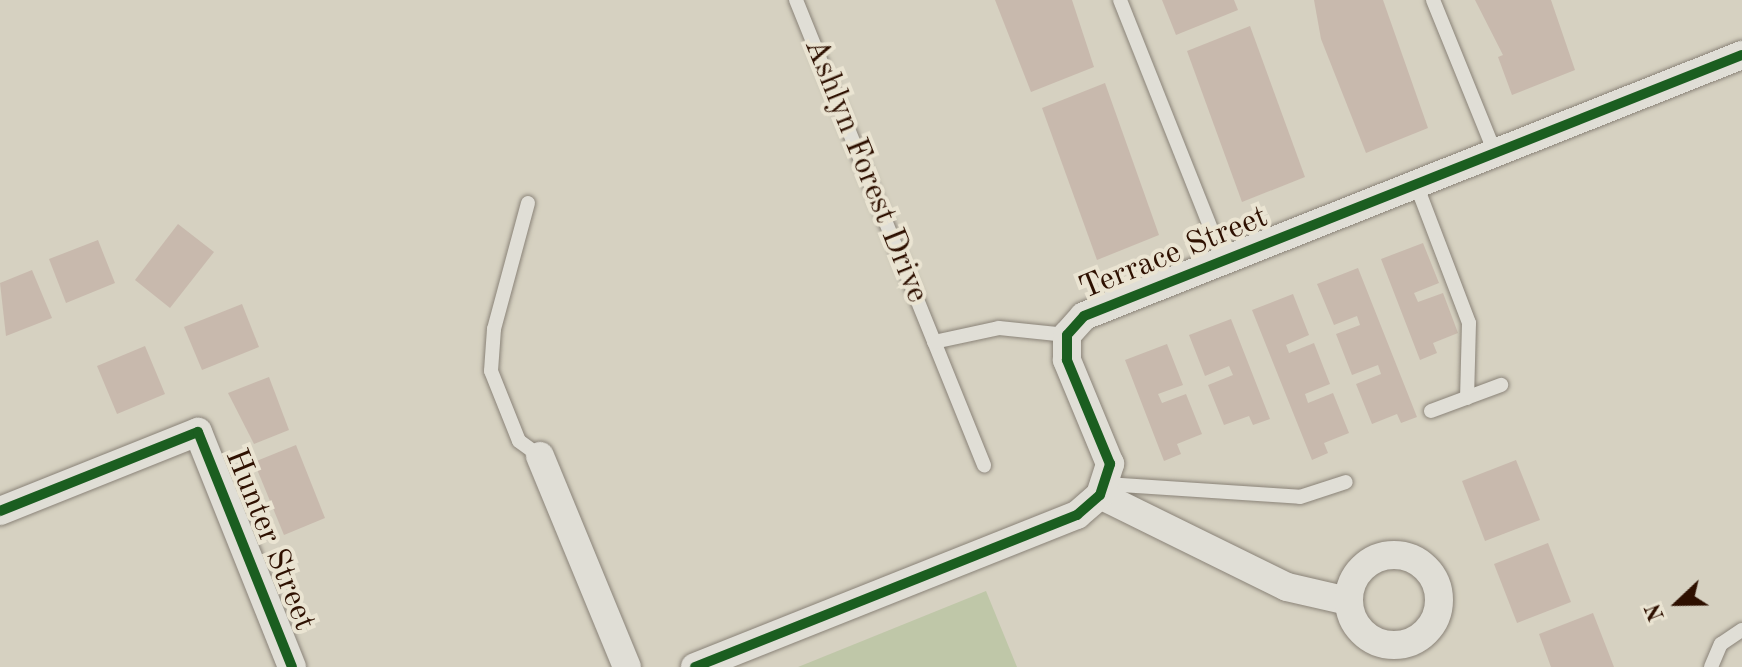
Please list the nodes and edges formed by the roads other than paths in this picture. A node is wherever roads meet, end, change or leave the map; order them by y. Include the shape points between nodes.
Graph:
1 (796, 0) edge
2 (1120, 0) edge
3 (1433, 0) edge
4 (1742, 55) edge
5 (1495, 153) junction
6 (1416, 184) junction
7 (528, 203) dead end
8 (1224, 261) junction
9 (1067, 335) junction
10 (934, 342) junction
11 (1501, 385) dead end
12 (1467, 398) junction
13 (1431, 411) dead end
14 (540, 456) joint
15 (984, 465) dead end
16 (1346, 482) dead end
17 (1103, 490) junction
18 (0, 511) edge
19 (1348, 601) dead end
20 (1742, 630) edge
21 (292, 667) edge
22 (627, 667) edge
23 (695, 667) edge
24 (1711, 667) edge

1 - 10 lane, Ashlyn Forest Drive
2 - 8 lane
3 - 5 lane
4 - 5 street, Terrace Street
5 - 6 street, Terrace Street
6 - 8 street, Terrace Street
6 - 12 lane via 1469,323
7 - 14 lane via 494,329 491,371 519,441
8 - 9 street, Terrace Street via 1084,316
9 - 10 lane, Ashlyn Forest Drive via 999,328
9 - 17 street, Terrace Street via 1067,360 1110,464
10 - 15 lane, Ashlyn Forest Drive
11 - 12 lane
12 - 13 lane
14 - 22 street
16 - 17 lane via 1300,497
17 - 19 street via 1287,587
17 - 23 street via 1077,515
18 - 21 street, Hunter Street via 198,432
20 - 24 lane via 1721,644

